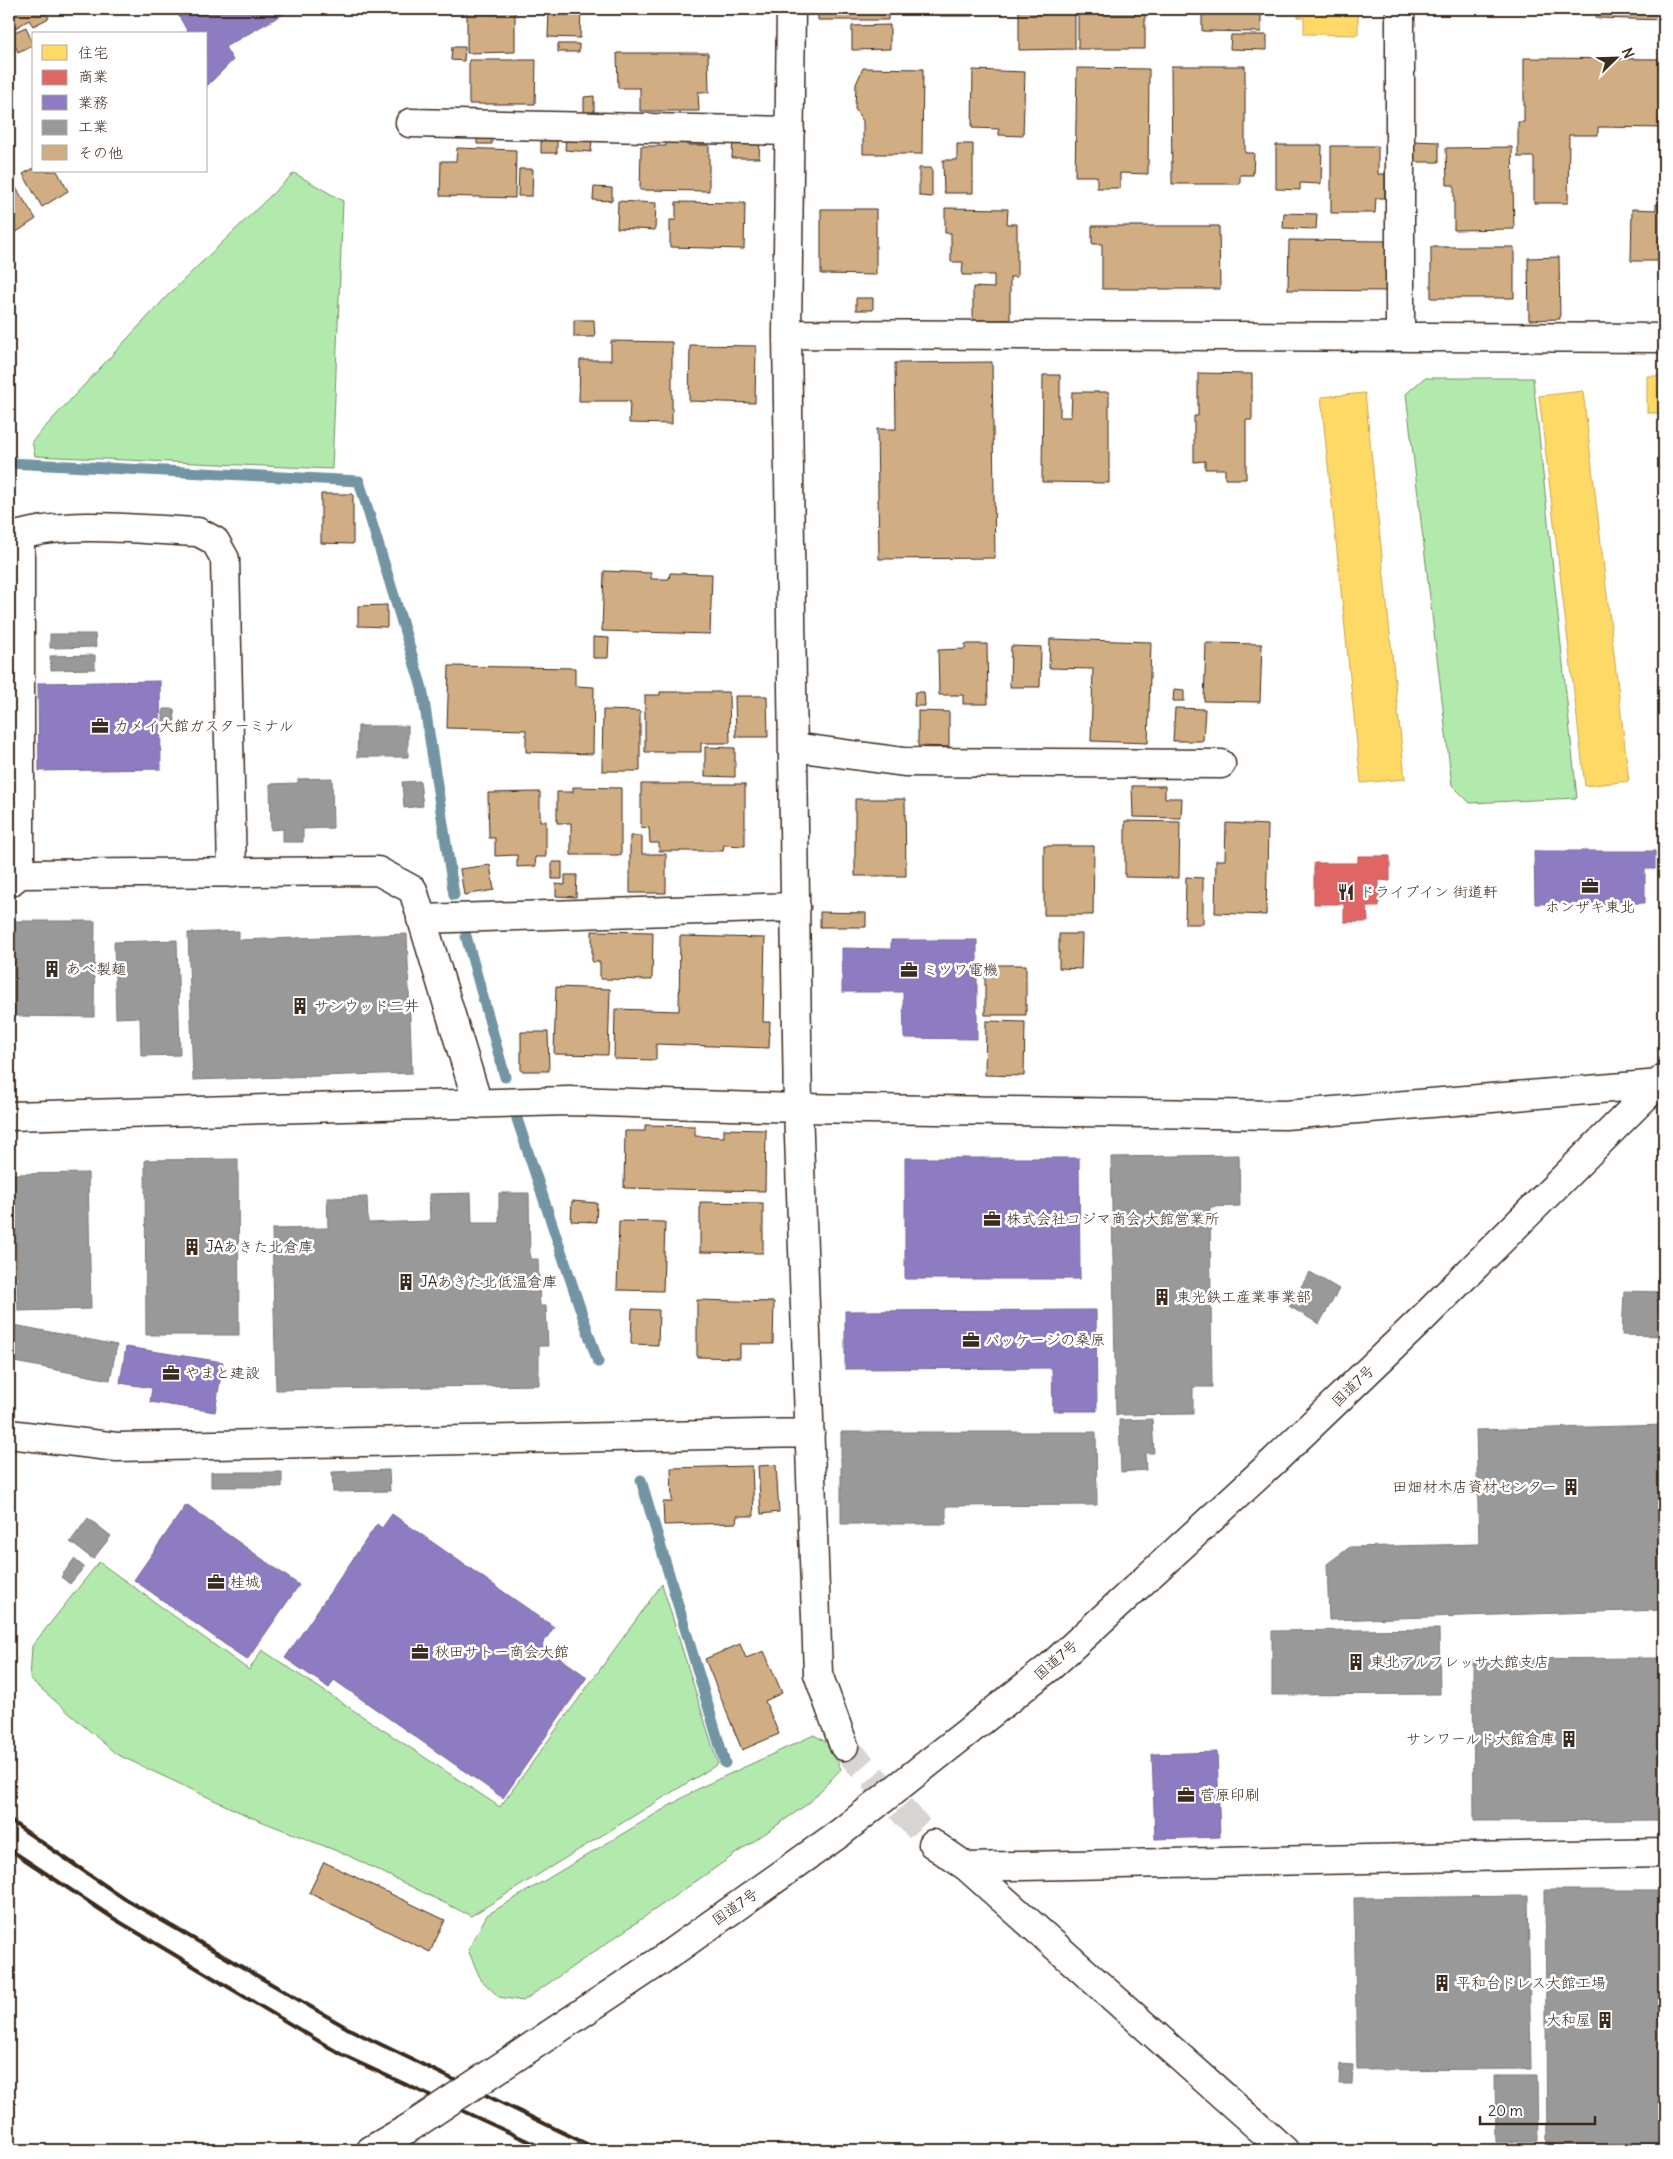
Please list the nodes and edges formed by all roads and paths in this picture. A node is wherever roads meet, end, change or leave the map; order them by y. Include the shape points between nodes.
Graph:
1 (791, 9) edge
2 (1400, 9) edge
3 (410, 124) dead end
4 (790, 131) junction
5 (787, 334) junction
6 (1400, 337) junction
7 (1664, 338) edge
8 (15, 536) edge
9 (794, 747) junction
10 (1221, 764) dead end
11 (232, 873) junction
12 (14, 878) edge
13 (796, 907) junction
14 (421, 919) junction
15 (1663, 1083) edge
16 (478, 1104) junction
17 (798, 1108) junction
18 (9, 1116) edge
19 (810, 1433) junction
20 (9, 1434) edge
21 (844, 1746) tunnel mouth
22 (933, 1844) tunnel mouth
23 (1664, 1853) edge
24 (967, 1867) junction
25 (371, 2150) edge
26 (1284, 2150) edge

1 - 4 main road
2 - 6 main road
3 - 4 main road
4 - 5 main road
5 - 6 main road
5 - 9 main road
6 - 7 main road
8 - 11 main road via 43,529 77,528 198,532 215,541 225,558
8 - 12 main road
9 - 10 main road via 904,762
9 - 13 main road
11 - 12 main road
11 - 14 main road via 378,872 412,890
13 - 14 main road
13 - 17 main road
14 - 16 main road
15 - 17 main road via 1285,1115
15 - 25 main road, 国道7号, bridge via 1280,1456 1051,1666 840,1833 657,1963
16 - 17 main road via 569,1102
16 - 18 main road
17 - 19 main road
19 - 20 main road via 117,1447
19 - 21 main road via 818,1674
22 - 24 main road
23 - 24 main road
24 - 26 main road

